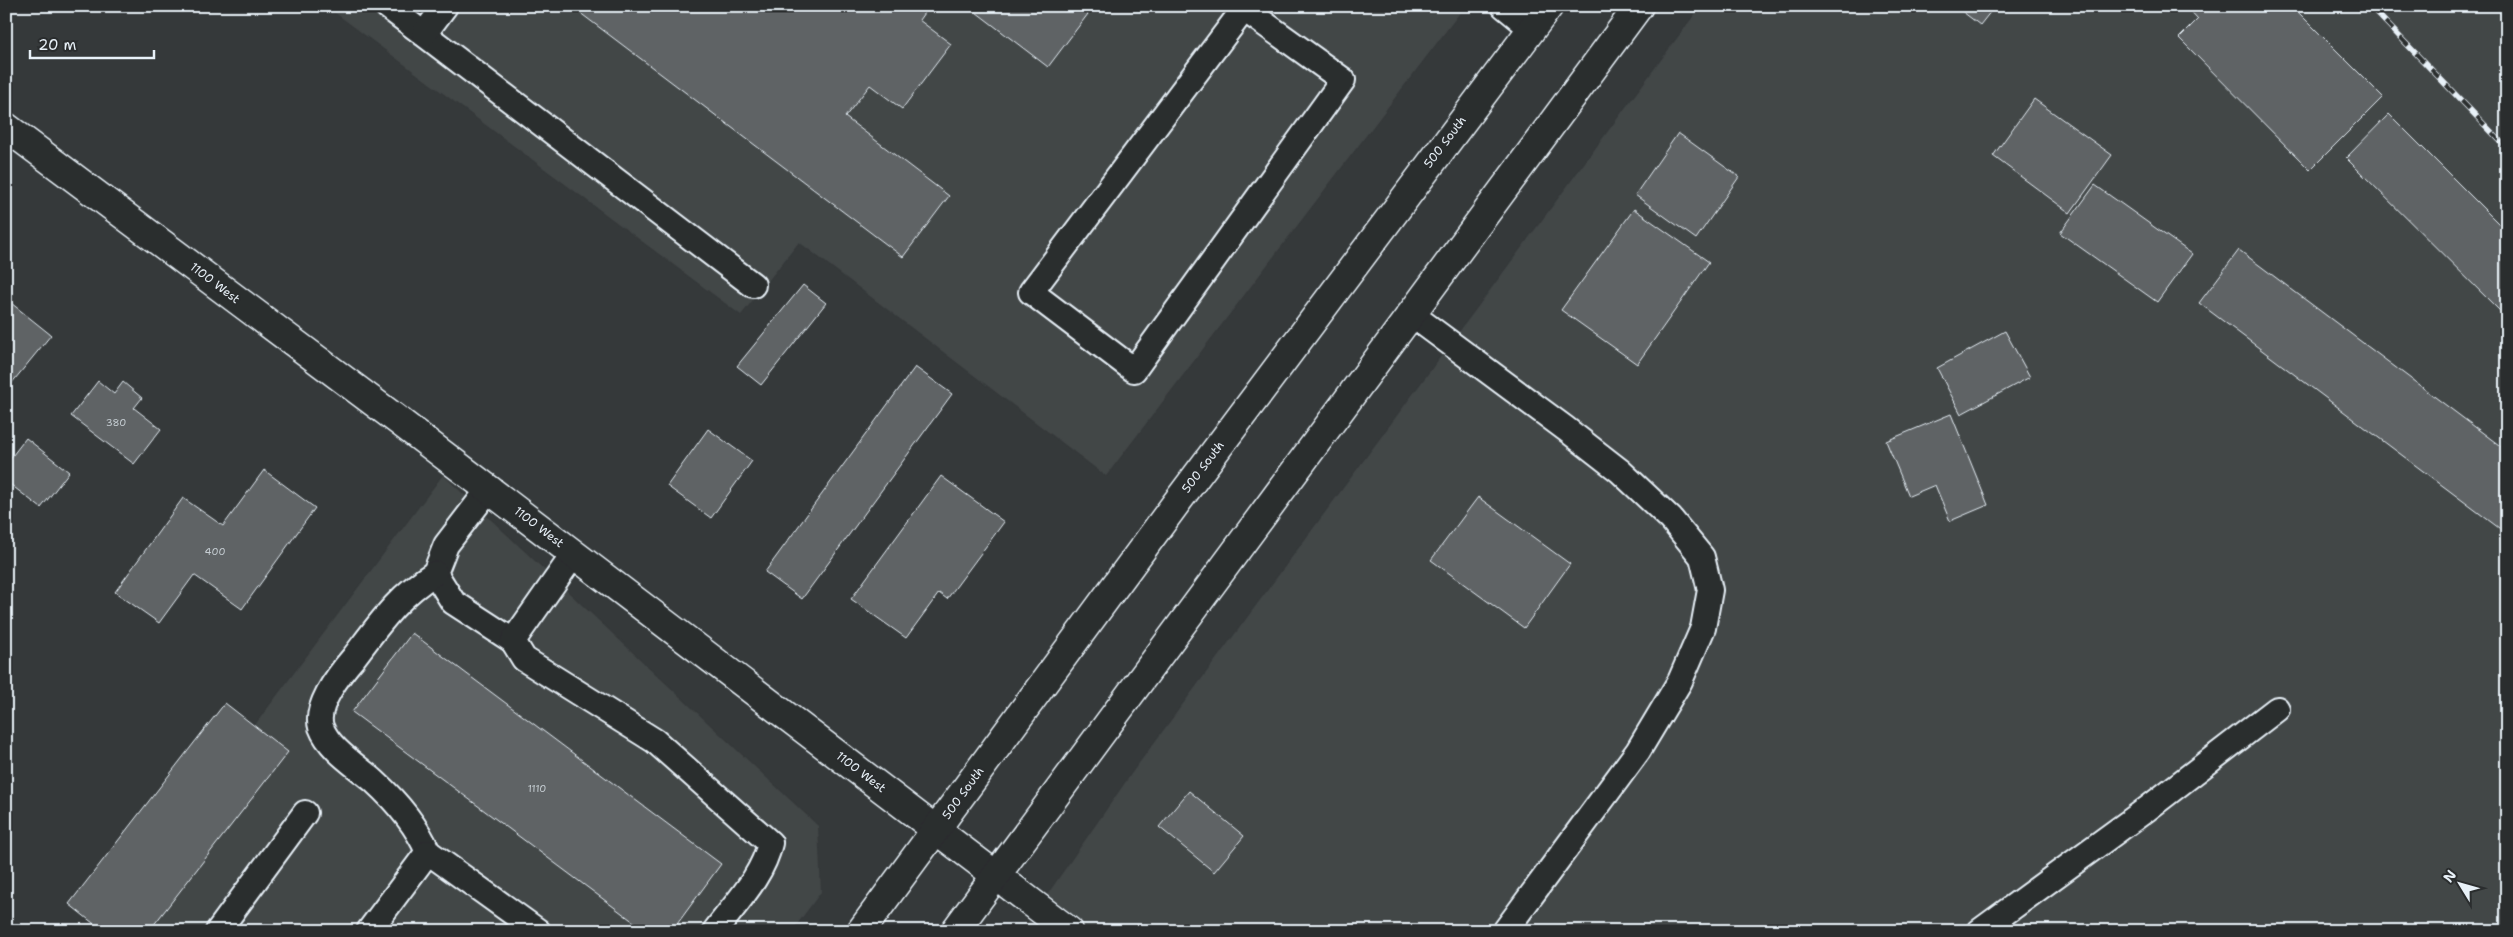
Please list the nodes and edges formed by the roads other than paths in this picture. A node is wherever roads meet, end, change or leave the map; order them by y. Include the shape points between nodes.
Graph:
1 (387, 6) edge
2 (445, 6) edge
3 (1504, 6) edge
4 (1549, 6) edge
5 (1639, 6) edge
6 (1245, 8) edge
7 (1532, 29) junction
8 (424, 34) junction
9 (6, 126) edge
10 (753, 285) dead end
11 (1411, 314) junction
12 (489, 490) junction
13 (574, 554) junction
14 (435, 573) junction
15 (513, 641) junction
16 (2277, 709) dead end
17 (305, 813) dead end
18 (936, 829) junction
19 (428, 852) junction
20 (996, 875) junction
21 (218, 931) edge
22 (370, 931) edge
23 (538, 931) edge
24 (714, 931) edge
25 (861, 931) edge
26 (955, 931) edge
27 (1069, 931) edge
28 (1504, 931) edge
29 (1980, 931) edge

1 - 8 lane
2 - 8 lane
3 - 7 lane
4 - 7 main road, 500 South
5 - 11 main road
6 - 6 lane via 1343,80 1134,370 1031,292
7 - 18 main road, 500 South via 1206,462
8 - 10 lane
9 - 12 main road, 1100 West
11 - 20 main road
11 - 28 lane via 1620,471 1671,519 1702,557 1710,590 1703,628 1676,688 1638,751
12 - 13 main road, 1100 West
12 - 14 lane via 446,545
13 - 15 lane
13 - 18 main road, 1100 West
14 - 15 lane via 453,602
14 - 19 lane via 400,599 339,676 328,694 321,726 343,755 403,810 419,830
15 - 24 lane via 524,659 656,741 770,843 767,856 747,888
16 - 29 lane via 2147,810
17 - 21 lane
18 - 20 main road, 1100 West
18 - 25 main road, 500 South
19 - 22 lane
19 - 23 lane
20 - 26 main road
20 - 27 main road, 1100 West

